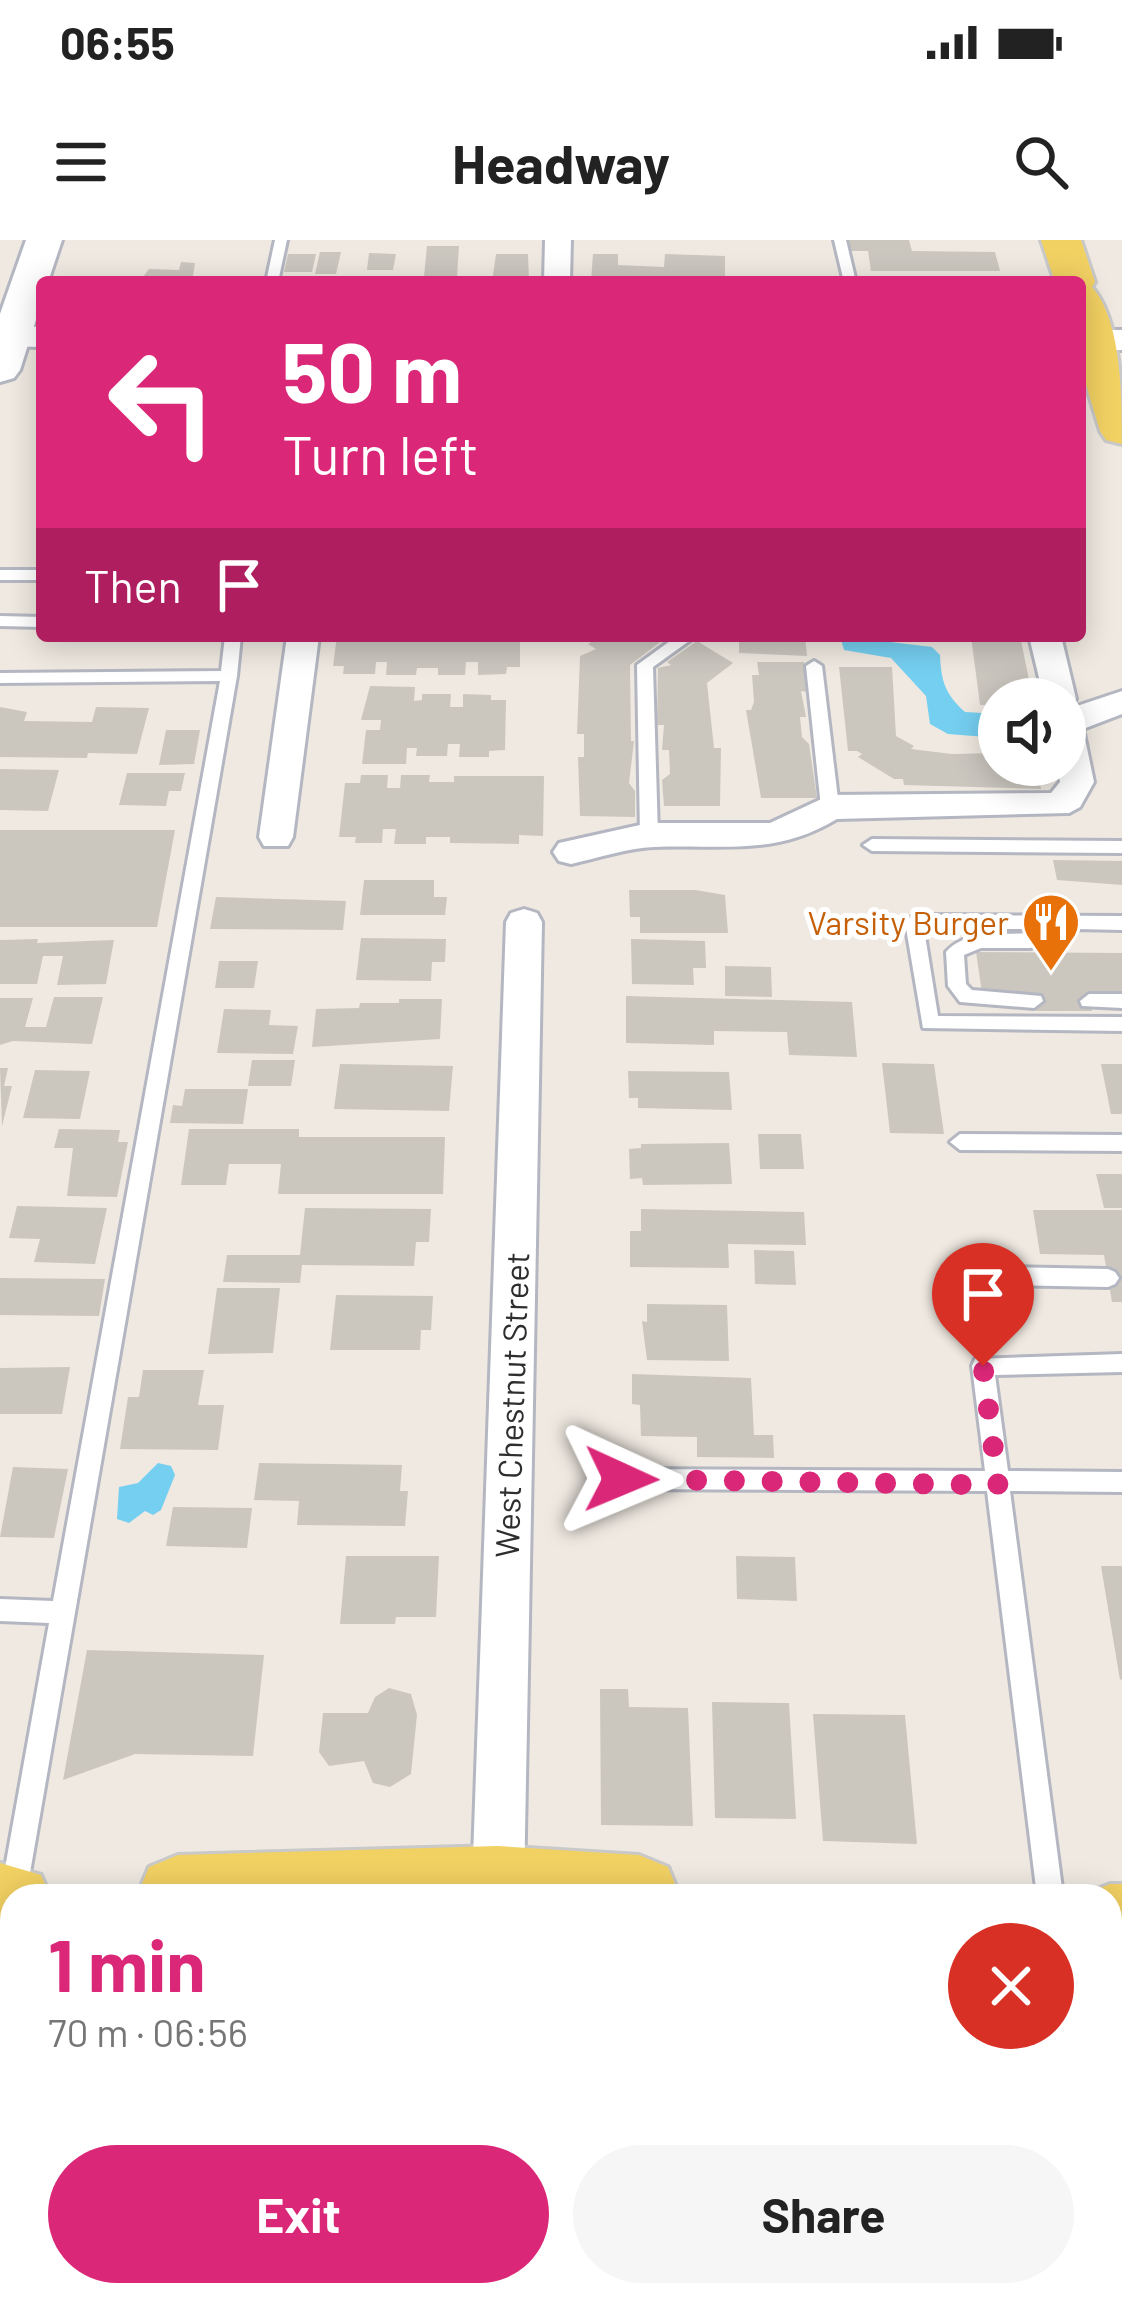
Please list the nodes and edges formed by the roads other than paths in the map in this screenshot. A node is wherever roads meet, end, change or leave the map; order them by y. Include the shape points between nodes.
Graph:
1 (44, 240) edge
2 (280, 240) edge
3 (559, 240) edge
4 (840, 240) edge
5 (1061, 240) edge
6 (273, 276) edge
7 (557, 276) edge
8 (849, 276) edge
9 (1073, 276) edge
10 (1086, 315) edge
11 (14, 345) edge
12 (1099, 356) edge
13 (1122, 431) edge
14 (0, 575) edge
15 (36, 575) edge
16 (0, 621) edge
17 (36, 622) edge
18 (232, 642) edge
19 (302, 642) edge
20 (679, 642) edge
21 (1046, 642) edge
22 (814, 666) dead end
23 (230, 676) junction
24 (0, 678) edge
25 (1055, 678) edge
26 (1122, 702) edge
27 (1086, 715) edge
28 (1086, 730) edge
29 (1118, 741) dead end
30 (1075, 786) edge
31 (830, 807) junction
32 (649, 835) junction
33 (276, 838) dead end
34 (872, 845) dead end
35 (1122, 847) edge
36 (571, 852) dead end
37 (524, 922) dead end
38 (1122, 923) edge
39 (1122, 933) edge
40 (1034, 1001) dead end
41 (1089, 1001) dead end
42 (1122, 1001) edge
43 (1122, 1024) edge
44 (960, 1142) dead end
45 (1122, 1143) edge
46 (958, 1276) dead end
47 (1108, 1278) dead end
48 (1122, 1364) edge
49 (621, 1479) dead end
50 (1122, 1482) edge
51 (998, 1485) junction
52 (0, 1610) edge
53 (64, 1612) junction
54 (16, 1884) edge
55 (498, 1884) edge
56 (1048, 1884) edge

1 - 11 main road
2 - 6 lane
3 - 7 street
4 - 8 lane
5 - 9 main road
10 - 12 main road
12 - 13 main road
14 - 15 lane
16 - 17 lane
18 - 23 lane
19 - 33 street
20 - 32 lane via 645,664
21 - 25 street
22 - 31 lane
23 - 24 lane
23 - 53 lane
26 - 27 street
28 - 29 street
30 - 31 street via 1057,805
31 - 32 street via 770,835
32 - 36 street
34 - 35 lane
37 - 55 street, West Chestnut Street
38 - 43 lane via 914,922 930,1023
39 - 40 lane via 1052,932 1029,942 965,943 955,952 957,986 967,997
41 - 42 lane
44 - 45 lane
46 - 47 lane
48 - 51 lane via 983,1366
49 - 51 lane
50 - 51 lane
51 - 56 lane
52 - 53 lane
53 - 54 lane

